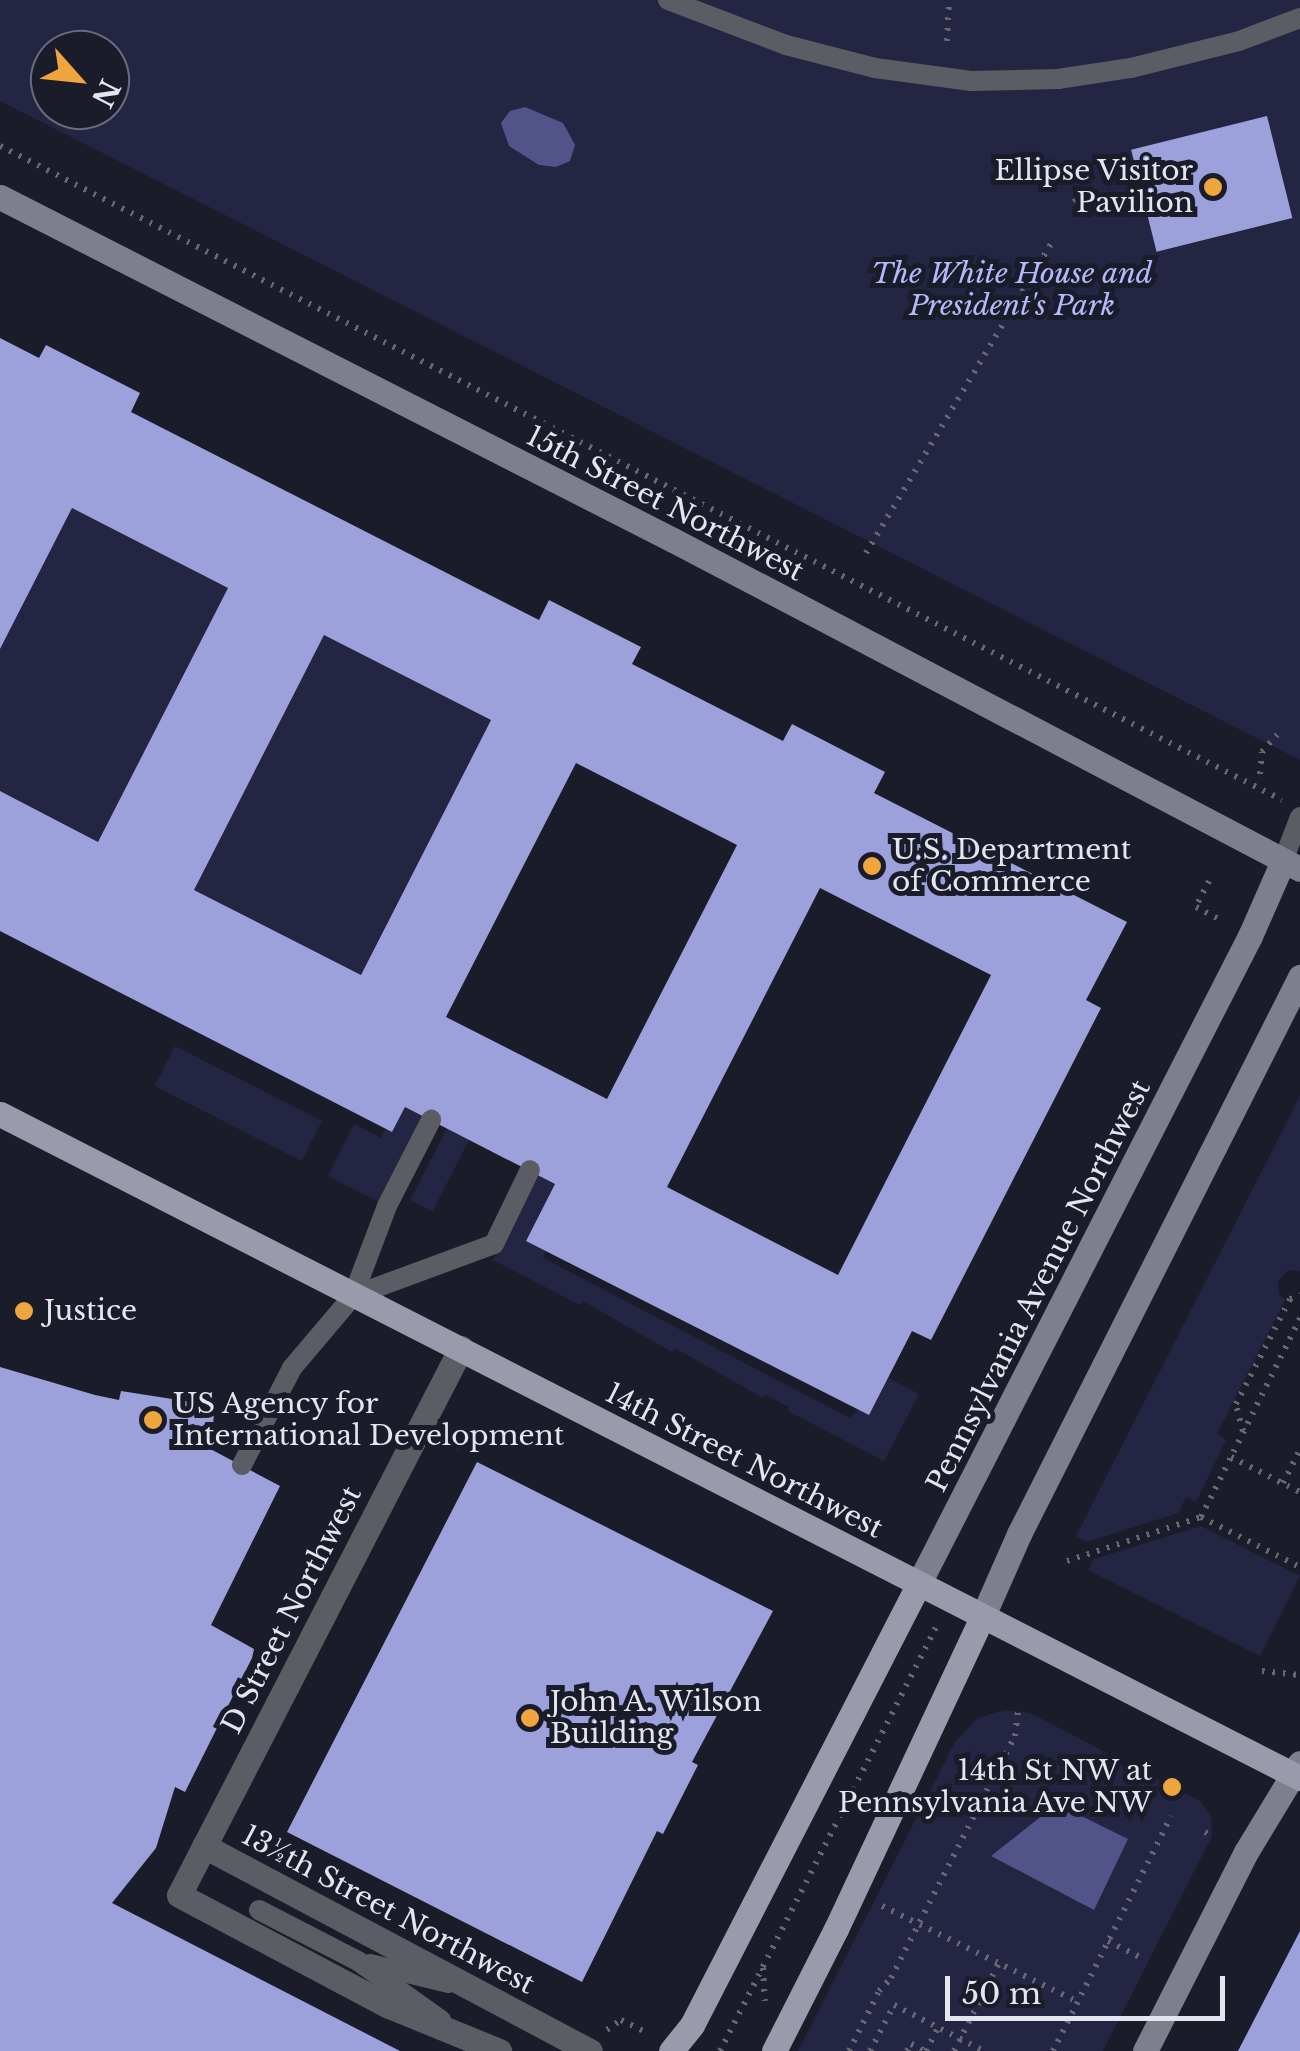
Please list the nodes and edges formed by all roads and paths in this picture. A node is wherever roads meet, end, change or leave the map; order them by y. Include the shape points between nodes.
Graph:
1 (668, 0) edge
2 (949, 0) edge
3 (1300, 18) edge
4 (946, 41) dead end
5 (0, 146) edge
6 (0, 197) edge
7 (1074, 202) dead end
8 (1146, 204) dead end
9 (1053, 241) dead end
10 (866, 553) dead end
11 (1278, 735) dead end
12 (1260, 774) dead end
13 (1292, 809) edge
14 (1292, 865) edge
15 (1209, 882) dead end
16 (1219, 919) dead end
17 (1300, 977) edge
18 (0, 1114) edge
19 (431, 1120) dead end
20 (530, 1170) dead end
21 (1300, 1294) edge
22 (354, 1296) junction
23 (1300, 1318) edge
24 (461, 1348) junction
25 (1243, 1432) junction
26 (458, 1447) dead end
27 (471, 1447) dead end
28 (1300, 1449) edge
29 (1231, 1457) junction
30 (242, 1464) dead end
31 (1283, 1483) junction
32 (1300, 1492) edge
33 (1201, 1517) junction
34 (1067, 1560) dead end
35 (1300, 1566) edge
36 (918, 1585) junction
37 (982, 1618) junction
38 (1262, 1672) dead end
39 (1300, 1675) edge
40 (1018, 1710) dead end
41 (1297, 1771) edge
42 (1171, 1816) dead end
43 (204, 1846) junction
44 (882, 1906) dead end
45 (259, 1910) dead end
46 (919, 1925) junction
47 (1108, 1942) junction
48 (1142, 1958) dead end
49 (358, 1962) junction
50 (998, 1964) junction
51 (762, 1967) dead end
52 (471, 1988) junction
53 (1078, 2002) junction
54 (621, 2020) dead end
55 (938, 2028) junction
56 (454, 2030) junction
57 (647, 2033) dead end
58 (960, 2039) junction
59 (972, 2048) edge
60 (499, 2051) edge
61 (590, 2051) edge
62 (671, 2051) edge
63 (720, 2051) edge
64 (774, 2051) edge
65 (849, 2051) edge
66 (870, 2051) edge
67 (907, 2051) edge
68 (925, 2051) edge
69 (954, 2051) edge
70 (984, 2051) edge
71 (1053, 2051) edge
72 (1145, 2051) edge

1 - 3 lane via 786,45 875,68 972,81 1058,79 1131,68
2 - 4 path
5 - 13 path
6 - 14 main road, 15th Street Northwest
7 - 8 path via 1080,196 1118,212
9 - 10 path
11 - 12 path via 1262,752
13 - 14 lane
14 - 36 main road, Pennsylvania Avenue Northwest
15 - 16 path via 1196,907
17 - 37 main road via 1018,1534
18 - 22 main road, 14th Street Northwest
19 - 22 lane via 387,1206
20 - 22 lane via 494,1244
21 - 25 path via 1290,1299 1236,1404
22 - 24 main road, 14th Street Northwest
22 - 30 lane via 292,1368
23 - 25 path
24 - 36 main road, 14th Street Northwest
24 - 43 street, D Street Northwest
25 - 29 path
26 - 27 path
28 - 31 path
29 - 31 path
29 - 33 path
31 - 32 path
33 - 34 path
33 - 35 path
36 - 37 main road, 14th Street Northwest
36 - 62 main road, Pennsylvania Avenue Northwest via 692,2025
37 - 41 main road, 14th Street Northwest
37 - 64 main road
38 - 39 path
40 - 46 path via 1015,1736
41 - 72 main road
42 - 47 path
43 - 52 street, 13½th Street Northwest
43 - 56 street, 13½th Street Northwest via 179,1896 389,2006
44 - 46 path
45 - 49 lane
46 - 50 path
46 - 65 path
47 - 48 path
47 - 53 path
49 - 52 lane
49 - 56 lane
50 - 53 path
50 - 58 path
51 - 63 path
52 - 61 street, 13½th Street Northwest
53 - 71 path
54 - 57 path
55 - 58 path
55 - 66 path via 894,2005
55 - 68 path
56 - 60 street, 13½th Street Northwest
58 - 59 path
58 - 69 path
59 - 70 path
67 - 68 path via 911,2044

